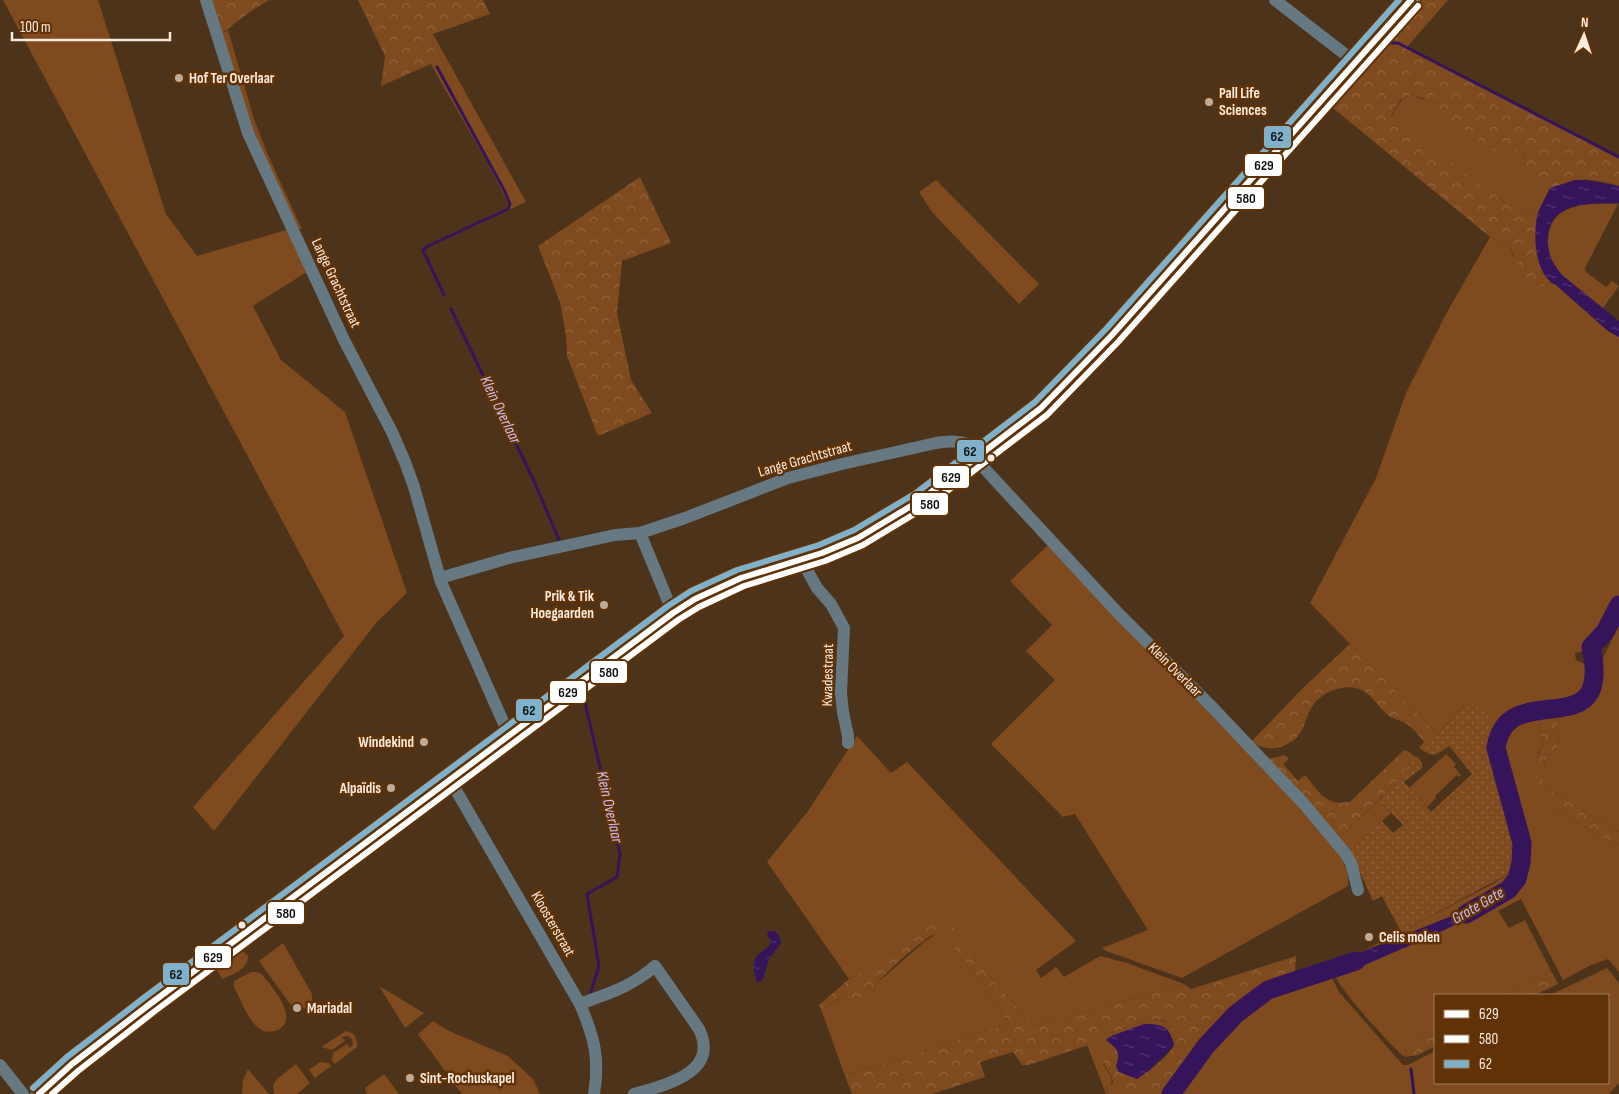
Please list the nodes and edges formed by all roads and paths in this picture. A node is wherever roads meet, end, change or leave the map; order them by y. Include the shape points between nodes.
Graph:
1 (206, 0) edge
2 (1275, 0) edge
3 (1411, 0) edge
4 (1355, 62) junction
5 (980, 457) junction
6 (640, 532) junction
7 (801, 559) junction
8 (440, 578) junction
9 (673, 613) junction
10 (509, 735) junction
11 (848, 743) dead end
12 (450, 780) junction
13 (1358, 890) dead end
14 (580, 1004) junction
15 (0, 1065) edge
16 (24, 1094) edge
17 (39, 1094) edge
18 (594, 1094) edge
19 (634, 1094) edge

1 - 8 street, Lange Grachtstraat via 248,133 344,340 406,462
2 - 4 street
3 - 4 main road
4 - 5 main road via 1076,372 1040,408
5 - 6 street, Lange Grachtstraat via 970,446 955,440 936,443 772,483
5 - 7 main road via 921,500 858,538
5 - 13 street, Klein Overlaar via 983,468 1118,613 1304,804 1346,853
6 - 8 street, Lange Grachtstraat via 509,558
6 - 9 street
7 - 9 main road via 741,578
7 - 11 street, Kwadestraat via 844,628 841,693
8 - 10 street, Lange Grachtstraat
9 - 10 main road
10 - 12 main road
12 - 14 street, Kloosterstraat
12 - 17 main road via 72,1064
14 - 18 street, Kloosterstraat via 592,1033 596,1056
14 - 19 street via 640,979 655,966 699,1029 705,1048 700,1063 680,1078
15 - 16 street

